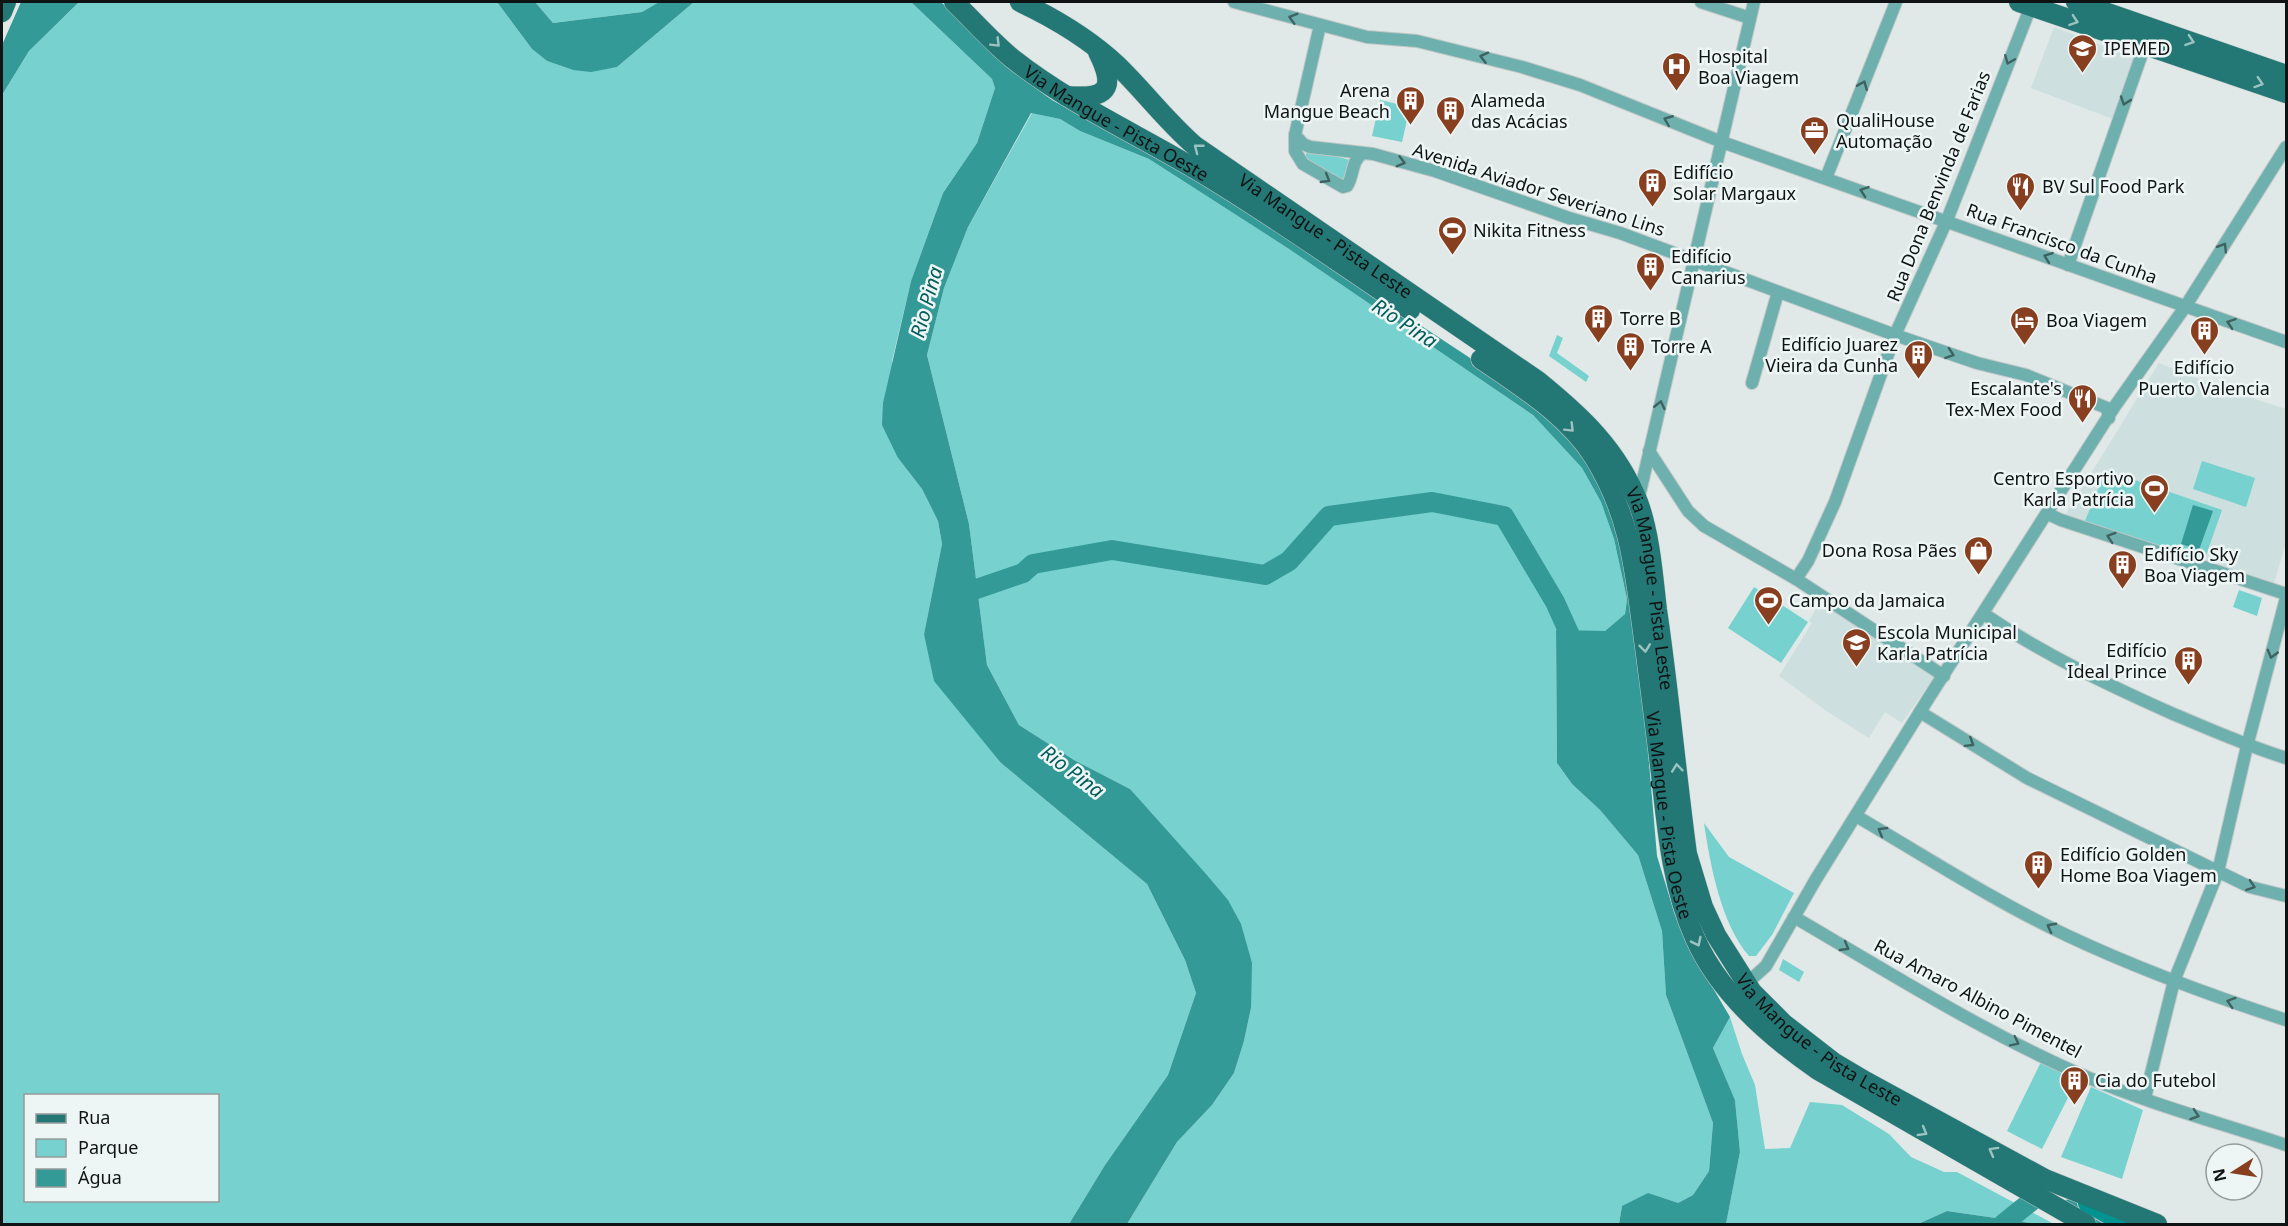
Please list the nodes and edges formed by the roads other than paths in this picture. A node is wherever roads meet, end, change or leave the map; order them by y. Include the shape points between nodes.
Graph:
1 (954, 2) edge
2 (1020, 2) edge
3 (1234, 2) edge
4 (1701, 2) edge
5 (1754, 2) edge
6 (1896, 2) edge
7 (2076, 2) edge
8 (4, 3) edge
9 (2025, 4) edge
10 (2, 12) edge
11 (1750, 18) junction
12 (1320, 26) junction
13 (2145, 45) junction
14 (1098, 50) junction
15 (2286, 75) edge
16 (2286, 93) edge
17 (1066, 96) junction
18 (1299, 140) junction
19 (1722, 142) junction
20 (2286, 147) edge
21 (1362, 154) junction
22 (1826, 178) junction
23 (1947, 220) junction
24 (1692, 261) junction
25 (2068, 265) junction
26 (1778, 292) junction
27 (2185, 307) junction
28 (1895, 335) junction
29 (2286, 342) edge
30 (1752, 382) dead end
31 (2110, 411) junction
32 (1648, 457) junction
33 (1638, 502) junction
34 (2048, 514) junction
35 (1796, 579) junction
36 (2286, 596) edge
37 (1984, 614) junction
38 (1944, 676) junction
39 (1920, 712) junction
40 (2247, 746) junction
41 (2286, 758) edge
42 (1856, 816) junction
43 (2218, 872) junction
44 (2286, 896) edge
45 (1794, 917) junction
46 (2174, 981) junction
47 (1746, 984) junction
48 (2286, 1020) edge
49 (2145, 1098) junction
50 (2286, 1145) edge
51 (2045, 1179) junction
52 (2086, 1224) edge
53 (2124, 1224) edge
54 (2157, 1224) edge

1 -> 17 main road, Via Mangue - Pista Oeste via 1011,58
2 - 14 main road, Via Mangue - Pista Leste via 1070,29
12 -> 3 street, Rua Francisco da Cunha
4 - 11 street
5 - 11 street
22 -> 6 street
7 -> 15 main road
8 - 10 main road
9 -> 13 main road
9 -> 23 street, Rua Dona Benvinda de Farias
11 - 19 street
12 - 18 street
19 -> 12 street, Rua Francisco da Cunha via 1522,66 1407,39 1367,37
13 -> 16 main road
13 -> 25 street
14 - 17 main road via 1108,71 1105,89 1093,96
33 -> 14 main road, Via Mangue - Pista Leste via 1588,423 1538,381 1195,146
17 -> 52 main road, Via Mangue - Pista Oeste via 1213,179 1528,392 1579,438 1611,488 1631,546 1669,846 1685,910 1709,964 1733,996 1788,1049 1818,1070
18 - 21 street, Avenida Aviador Severiano Lins via 1310,147
18 -> 21 street via 1294,151 1303,164 1343,187 1350,182 1357,158
19 - 22 street, Rua Francisco da Cunha
19 - 24 street
27 -> 20 street
21 -> 24 street, Avenida Aviador Severiano Lins via 1435,171
23 -> 22 street, Rua Francisco da Cunha
25 -> 23 street, Rua Francisco da Cunha
23 - 28 street, Rua Dona Benvinda de Farias
24 - 26 street, Avenida Aviador Severiano Lins
32 -> 24 street
25 - 27 street, Rua Francisco da Cunha
26 - 28 street, Avenida Aviador Severiano Lins
26 - 30 street
29 -> 27 street, Rua Francisco da Cunha
27 - 31 street
28 -> 31 street, Avenida Aviador Severiano Lins via 2026,375
28 - 35 street, Rua Dona Benvinda de Farias via 1835,502
31 - 34 street
32 - 33 street
32 - 35 street via 1696,520
47 -> 33 main road, Via Mangue - Pista Leste via 1703,907 1688,854 1650,554
36 -> 34 street
34 - 37 street
35 - 38 street
36 -> 40 street
37 - 38 street
37 - 40 street via 2064,663
38 - 39 street
39 - 42 street
39 -> 43 street via 2027,778
40 - 41 street
40 - 43 street
42 - 45 street
46 -> 42 street via 2065,935
43 -> 44 street via 2250,887
43 - 46 street
45 - 47 street via 1766,966
45 -> 49 street, Rua Amaro Albino Pimentel via 2002,1035 2089,1078
48 -> 46 street
46 - 49 street
51 -> 47 main road, Via Mangue - Pista Leste via 1833,1062 1784,1024
49 -> 50 street, Rua Amaro Albino Pimentel
51 - 53 main road
51 - 54 main road, Via Mangue - Pista Leste

